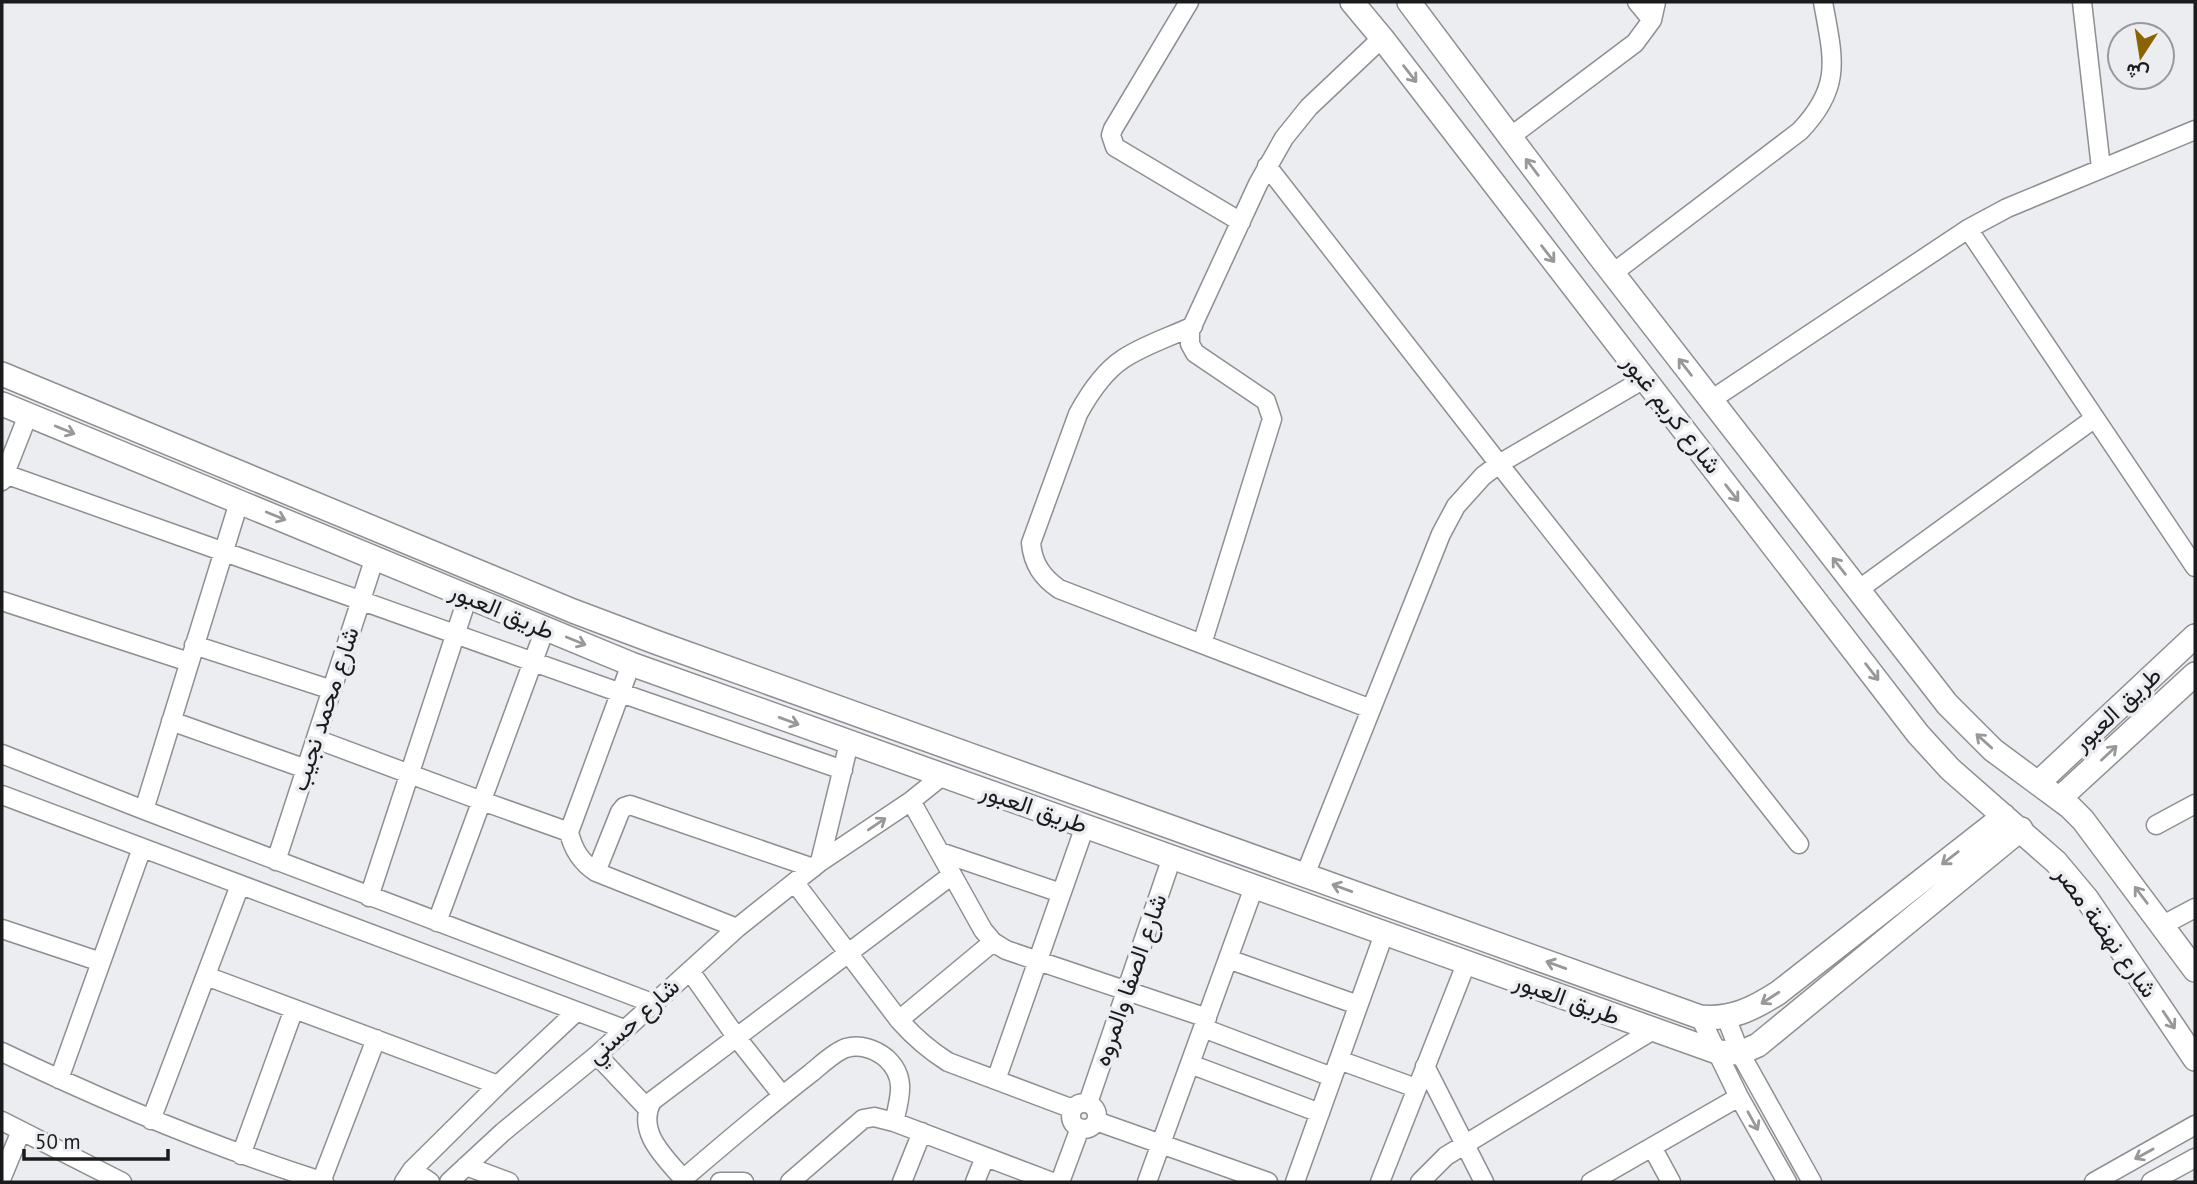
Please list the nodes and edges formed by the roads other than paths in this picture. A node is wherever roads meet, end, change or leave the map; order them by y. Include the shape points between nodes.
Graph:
1 (1189, 2) edge
2 (1352, 2) edge
3 (1409, 2) edge
4 (1637, 2) edge
5 (1656, 2) edge
6 (1823, 2) edge
7 (2082, 2) edge
8 (1652, 20) junction
9 (1382, 38) junction
10 (2195, 130) edge
11 (1510, 137) junction
12 (1267, 166) junction
13 (2101, 169) junction
14 (1241, 222) junction
15 (1968, 229) junction
16 (1613, 273) junction
17 (1193, 326) junction
18 (2, 373) edge
19 (1644, 379) junction
20 (1711, 400) junction
21 (2, 404) edge
22 (28, 415) junction
23 (2095, 418) junction
24 (1499, 464) junction
25 (3, 477) edge
26 (239, 502) junction
27 (223, 552) junction
28 (374, 557) junction
29 (2195, 567) edge
30 (1858, 590) junction
31 (468, 596) junction
32 (2, 601) edge
33 (360, 601) junction
34 (545, 629) junction
35 (456, 635) junction
36 (2195, 636) edge
37 (1202, 644) junction
38 (192, 654) junction
39 (533, 662) junction
40 (631, 664) junction
41 (2195, 674) edge
42 (331, 690) junction
43 (621, 693) junction
44 (1371, 709) junction
45 (858, 715) junction
46 (171, 721) junction
47 (316, 738) junction
48 (849, 743) junction
49 (953, 749) junction
50 (2, 754) edge
51 (306, 769) junction
52 (843, 770) junction
53 (410, 774) junction
54 (943, 776) junction
55 (2038, 783) junction
56 (2, 795) edge
57 (2059, 799) junction
58 (481, 801) junction
59 (911, 801) junction
60 (2195, 804) edge
61 (144, 810) junction
62 (2012, 823) junction
63 (2156, 825) dead end
64 (1085, 826) junction
65 (569, 832) junction
66 (1799, 844) dead end
67 (142, 848) junction
68 (940, 852) junction
69 (1172, 857) junction
70 (276, 860) junction
71 (816, 865) junction
72 (596, 872) junction
73 (953, 875) junction
74 (1305, 875) junction
75 (795, 883) junction
76 (240, 885) junction
77 (1254, 887) junction
78 (1061, 893) junction
79 (369, 897) junction
80 (2195, 908) edge
81 (437, 922) junction
82 (2163, 925) junction
83 (737, 928) junction
84 (2, 929) edge
85 (1384, 934) junction
86 (993, 942) junction
87 (848, 954) junction
88 (1228, 959) junction
89 (1038, 960) junction
90 (101, 962) junction
91 (1466, 964) junction
92 (2195, 970) edge
93 (690, 971) junction
94 (205, 976) junction
95 (1127, 989) junction
96 (652, 1003) junction
97 (1358, 1005) junction
98 (294, 1009) junction
99 (576, 1012) junction
100 (1700, 1017) junction
101 (1726, 1017) junction
102 (899, 1020) junction
103 (1205, 1023) junction
104 (624, 1030) junction
105 (1653, 1030) junction
106 (737, 1038) junction
107 (376, 1039) junction
108 (2, 1052) edge
109 (1729, 1053) junction
110 (597, 1055) junction
111 (2195, 1059) edge
112 (1339, 1060) junction
113 (1190, 1064) junction
114 (1425, 1066) junction
115 (1332, 1077) junction
116 (59, 1079) junction
117 (996, 1080) junction
118 (498, 1085) junction
119 (1416, 1088) junction
120 (782, 1095) junction
121 (1739, 1097) junction
122 (1080, 1106) junction
123 (648, 1109) junction
124 (1320, 1113) junction
125 (151, 1120) junction
126 (2, 1121) edge
127 (894, 1122) junction
128 (1088, 1125) junction
129 (2195, 1125) edge
130 (21, 1131) junction
131 (922, 1132) junction
132 (1161, 1144) junction
133 (1465, 1145) junction
134 (1651, 1147) junction
135 (241, 1154) junction
136 (985, 1157) junction
137 (2195, 1158) edge
138 (466, 1166) junction
139 (408, 1176) edge
140 (2, 1177) edge
141 (684, 1180) edge
142 (116, 1181) edge
143 (323, 1182) edge
144 (430, 1182) edge
145 (449, 1182) edge
146 (509, 1182) edge
147 (720, 1182) edge
148 (744, 1182) edge
149 (790, 1182) edge
150 (902, 1182) edge
151 (975, 1182) edge
152 (1052, 1182) edge
153 (1060, 1182) edge
154 (1147, 1182) edge
155 (1268, 1182) edge
156 (1295, 1182) edge
157 (1380, 1182) edge
158 (1420, 1182) edge
159 (1484, 1182) edge
160 (1591, 1182) edge
161 (1671, 1182) edge
162 (1787, 1182) edge
163 (1812, 1182) edge
164 (2094, 1182) edge
165 (2151, 1182) edge

1 - 14 street via 1113,129 1112,141
2 - 9 street, شارع كريم غبور
3 - 11 street, شارع كريم غبور
4 - 8 street
5 - 8 street
6 - 16 street via 1833,71 1816,114 1800,131
7 - 13 street
8 - 11 street via 1635,43
9 - 12 street via 1302,114
9 -> 19 street, شارع كريم غبور
10 - 13 street
16 -> 11 street, شارع كريم غبور
12 - 14 street
12 - 24 street
13 - 15 street
14 - 17 street
15 - 20 street
15 - 23 street
20 -> 16 street, شارع كريم غبور
17 - 37 street via 1189,338 1195,353 1266,401 1272,419
17 - 37 street via 1123,359 1097,383 1078,414 1031,543 1042,575 1059,589
18 - 45 street, طريق العبور via 573,611
19 - 24 street
19 -> 62 street, شارع كريم غبور via 1918,734
30 -> 20 street, شارع كريم غبور
21 - 22 street, طريق العبور
22 - 25 street
22 -> 26 street, طريق العبور
23 - 29 street
23 - 30 street
24 - 44 street via 1468,490 1448,519
24 - 66 street
25 - 27 street
26 - 27 street
26 -> 28 street, طريق العبور
27 - 33 street
27 - 38 street
28 - 31 street, طريق العبور
28 - 33 street, شارع محمد نجيب
55 -> 30 street, شارع كريم غبور via 1993,750 1947,704
31 - 34 street, طريق العبور
31 - 35 street
32 - 38 street
33 - 35 street
33 - 42 street, شارع محمد نجيب
34 - 39 street
34 -> 40 street, طريق العبور
35 - 39 street
35 - 53 street
36 - 55 street, طريق العبور
37 - 44 street
38 - 42 street
38 - 46 street
39 - 43 street
39 - 58 street
40 - 43 street
40 -> 48 street, طريق العبور
57 -> 41 street, طريق العبور
42 - 47 street, شارع محمد نجيب
43 - 52 street
43 - 65 street
44 - 74 street
45 - 48 street
45 - 49 street, طريق العبور
46 - 51 street
46 - 61 street
47 - 51 street, شارع محمد نجيب
47 - 53 street
48 - 52 street
48 - 54 street, طريق العبور
49 - 54 street
49 - 74 street, طريق العبور
50 - 61 street
51 - 70 street, شارع محمد نجيب
52 - 71 street
53 - 58 street
53 - 79 street
54 - 59 street, شارع حسني
54 - 64 street, طريق العبور
55 - 57 street, شارع نهضة مصر
56 - 67 street
82 -> 57 street, شارع نهضة مصر via 2083,820
58 - 65 street
58 - 81 street
59 - 68 street
71 -> 59 street, شارع حسني
60 - 63 street
61 - 70 street
62 -> 101 street, طريق العبور via 1778,993
62 - 109 street via 1758,1045
62 -> 111 street, شارع نهضة مصر via 2056,862 2087,899
64 - 69 street, طريق العبور
64 - 78 street
65 - 72 street via 577,854
67 - 76 street
67 - 90 street
68 - 73 street
68 - 78 street
69 - 77 street, طريق العبور
69 - 95 street, شارع الصفا والمروه
70 - 79 street
71 - 72 street via 630,805 620,812
71 - 75 street, شارع حسني
72 - 83 street
73 - 86 street
73 - 87 street
100 -> 74 street, طريق العبور
75 - 83 street, شارع حسني
75 - 87 street
76 - 94 street
76 - 99 street
77 - 85 street, طريق العبور
77 - 88 street
78 - 89 street
79 - 81 street
80 - 82 street
81 - 96 street
82 - 92 street, شارع نهضة مصر
83 - 93 street, شارع حسني
84 - 90 street
85 - 91 street, طريق العبور
85 - 97 street
86 - 89 street
86 - 102 street
87 - 102 street
87 - 106 street
88 - 97 street
88 - 103 street
89 - 95 street
89 - 117 street
90 - 116 street
91 - 105 street, طريق العبور
91 - 114 street
93 - 96 street, شارع حسني
93 - 106 street
94 - 98 street
94 - 125 street
95 - 103 street
95 - 122 street, شارع الصفا والمروه
96 - 104 street, شارع حسني
97 - 112 street
98 - 107 street
98 - 135 street
99 - 104 street
99 - 118 street
100 - 101 street, طريق العبور
100 - 109 street
101 - 109 street
102 - 117 street via 929,1051
103 - 113 street
103 - 115 street
104 - 110 street, شارع حسني
105 - 109 street, طريق العبور
105 - 133 street
106 - 120 street
106 - 123 street via 652,1101
107 - 118 street
107 - 143 street
108 - 116 street
109 - 121 street
109 - 163 street
110 - 123 street
110 - 138 street, شارع حسني
112 - 115 street
112 - 119 street
113 - 124 street
113 - 132 street
114 - 119 street
114 - 133 street
115 - 124 street
116 - 125 street
117 - 122 street
118 - 139 street
119 - 157 street
120 - 127 street via 843,1049 869,1048 880,1053 899,1075 902,1089
120 - 141 street
121 - 134 street
121 -> 162 street
122 - 128 street via 1071,1120
123 - 141 street via 650,1136
124 - 156 street
125 - 135 street
126 - 130 street
127 - 131 street
127 - 149 street via 863,1119
128 - 132 street
128 - 153 street
129 -> 164 street
130 - 140 street
130 - 142 street
131 - 136 street
131 - 150 street
132 - 154 street
132 - 155 street
133 - 158 street via 1446,1156
133 - 159 street
134 - 160 street
134 - 161 street
135 - 143 street
136 - 151 street
136 - 152 street
137 - 165 street
138 - 145 street, شارع حسني
138 - 146 street
139 - 144 street
147 - 148 street

